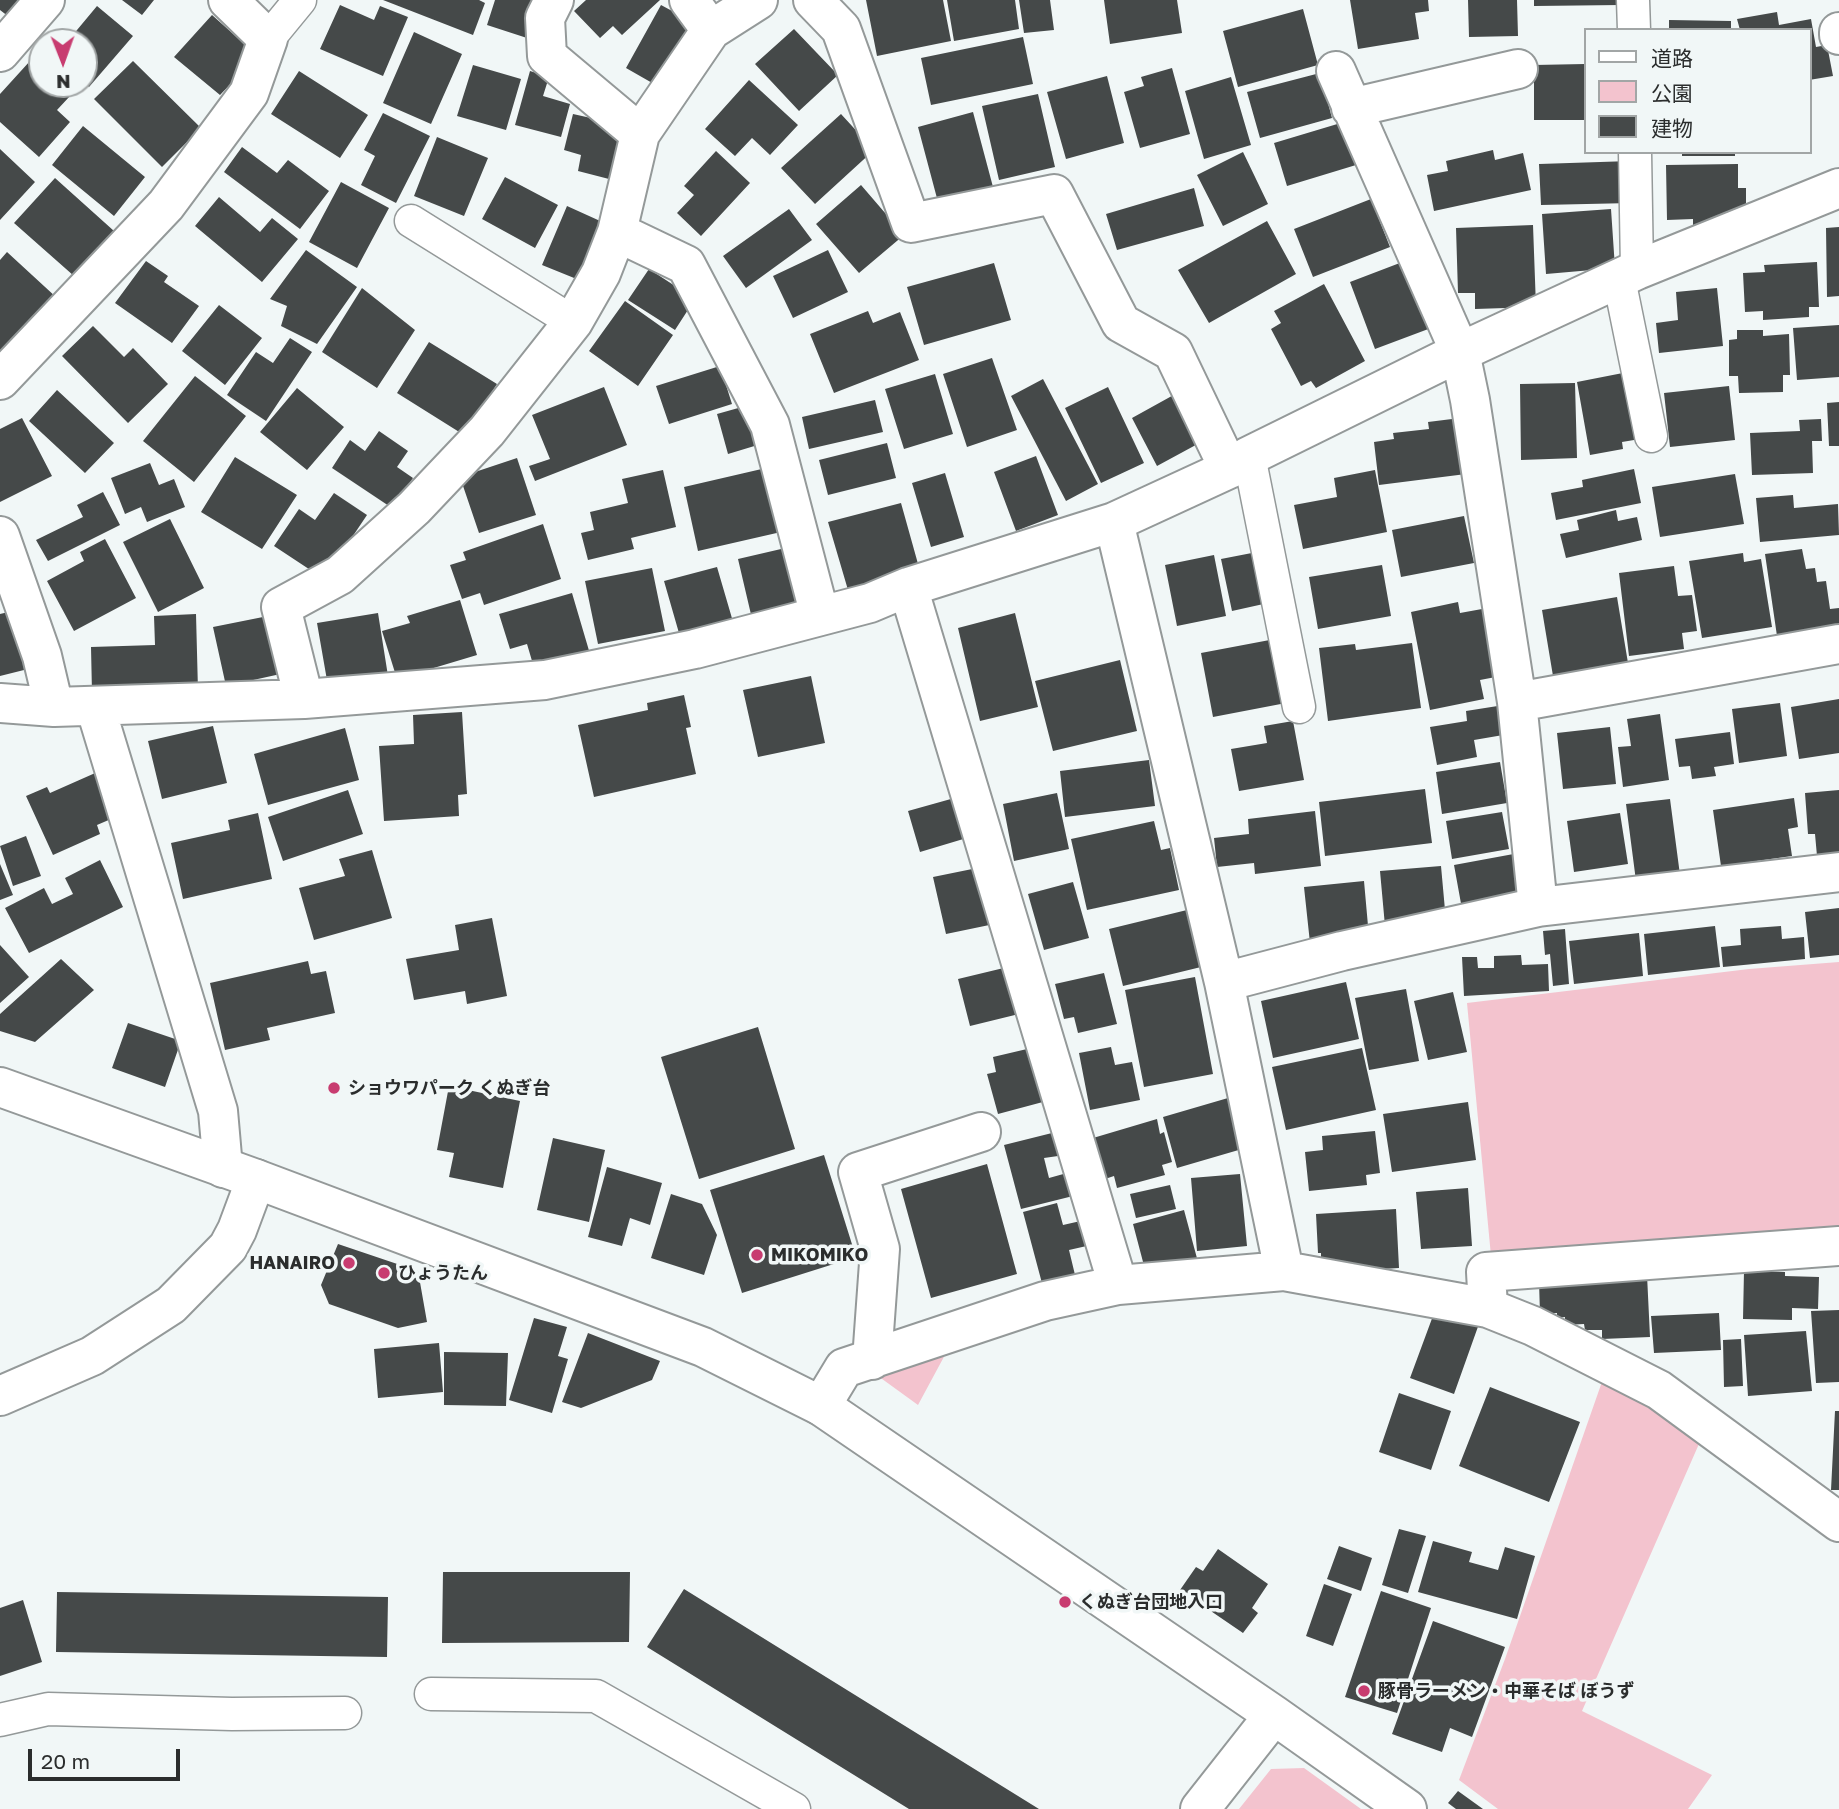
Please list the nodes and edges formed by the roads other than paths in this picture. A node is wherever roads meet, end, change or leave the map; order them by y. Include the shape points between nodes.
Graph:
1 (45, 0) edge
2 (228, 0) edge
3 (300, 0) edge
4 (554, 0) edge
5 (688, 0) edge
6 (758, 0) edge
7 (813, 0) edge
8 (1633, 0) edge
9 (1633, 28) edge
10 (711, 30) junction
11 (268, 39) junction
12 (0, 52) edge
13 (1518, 69) dead end
14 (1336, 71) dead end
15 (1351, 108) junction
16 (640, 134) junction
17 (1635, 154) edge
18 (1839, 188) edge
19 (411, 221) dead end
20 (617, 232) junction
21 (1628, 274) junction
22 (573, 322) junction
23 (1460, 352) junction
24 (0, 380) edge
25 (1651, 436) dead end
26 (1239, 462) junction
27 (1114, 522) junction
28 (0, 536) edge
29 (908, 587) junction
30 (820, 616) junction
31 (1839, 644) edge
32 (304, 699) junction
33 (1517, 702) junction
34 (3, 705) edge
35 (95, 706) junction
36 (54, 707) junction
37 (1298, 707) dead end
38 (1839, 872) edge
39 (1538, 907) junction
40 (1224, 982) junction
41 (0, 1087) edge
42 (981, 1132) dead end
43 (240, 1174) junction
44 (1839, 1246) edge
45 (1284, 1271) junction
46 (1118, 1285) junction
47 (1488, 1308) junction
48 (872, 1360) junction
49 (0, 1396) edge
50 (821, 1406) junction
51 (1839, 1522) edge
52 (431, 1694) dead end
53 (345, 1713) dead end
54 (1274, 1715) junction
55 (0, 1720) edge
56 (794, 1809) edge
57 (1200, 1809) edge
58 (1407, 1809) edge

1 - 12 street
2 - 11 street
3 - 11 lane
4 - 16 street via 545,18 547,56
5 - 10 street
6 - 10 street
7 - 26 street via 841,29 911,223 1054,194 1121,323 1173,352
8 - 9 lane
10 - 16 street
11 - 24 street via 249,93 166,205
13 - 15 street
14 - 15 street
15 - 23 street
16 - 20 street
17 - 21 lane
18 - 21 street
19 - 22 lane
20 - 22 street via 601,273
20 - 30 street via 686,265 771,425
21 - 23 street
21 - 25 lane
22 - 32 street via 487,431 414,508 340,575 281,607
23 - 26 street
23 - 33 street
26 - 27 street
26 - 37 lane
27 - 29 street
27 - 40 street
28 - 36 street via 42,656
29 - 30 street
29 - 46 street
30 - 32 street via 695,649 545,680
31 - 33 street
32 - 35 street
33 - 39 street
34 - 36 street
35 - 36 street
35 - 43 street
38 - 39 street
39 - 40 street
40 - 45 street
41 - 43 street
42 - 48 street via 858,1172 880,1249
43 - 49 street via 237,1230 228,1247 171,1306 92,1356
43 - 50 street via 703,1348
44 - 47 street via 1486,1272
45 - 46 street
45 - 47 street
46 - 48 street via 1045,1301
47 - 51 street via 1659,1390
48 - 50 street via 844,1368
50 - 54 street
52 - 56 lane via 596,1696
53 - 55 lane via 48,1709
54 - 57 street
54 - 58 street

